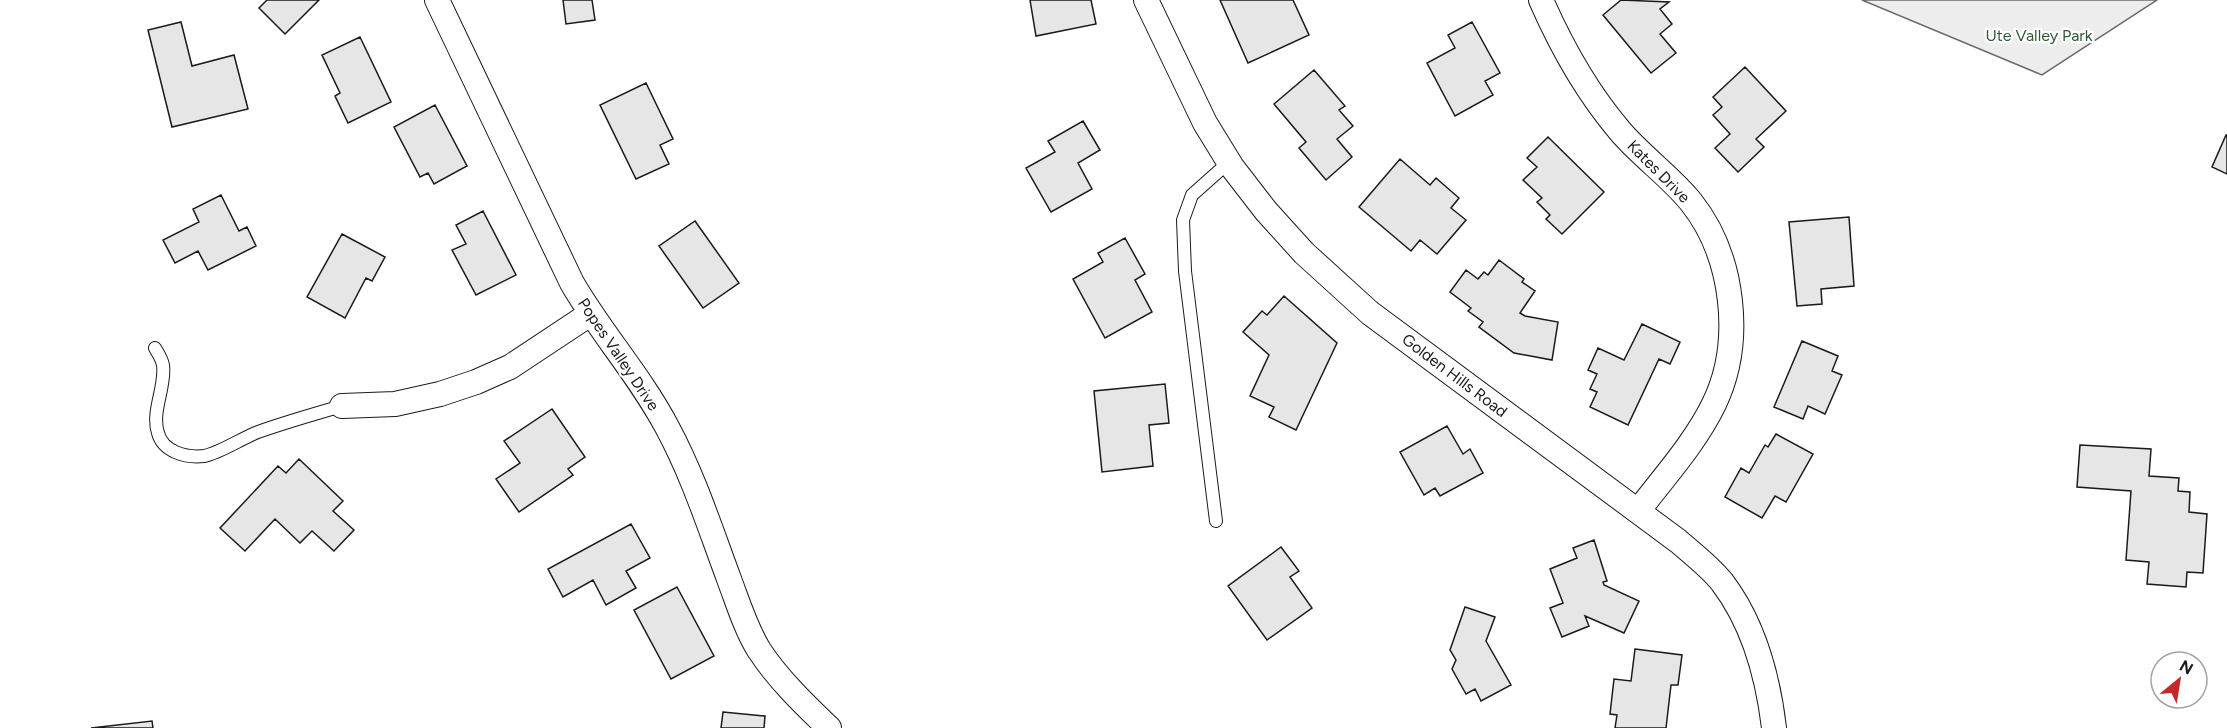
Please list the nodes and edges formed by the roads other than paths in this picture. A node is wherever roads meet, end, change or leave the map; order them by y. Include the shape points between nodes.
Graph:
1 (437, 0) edge
2 (1146, 0) edge
3 (1541, 0) edge
4 (1229, 162) junction
5 (590, 314) junction
6 (155, 348) dead end
7 (342, 406) joint
8 (1638, 511) junction
9 (1216, 521) dead end
10 (829, 728) edge
11 (1774, 728) edge

1 - 5 street, Popes Valley Drive
2 - 4 street, Golden Hills Road via 1200,113
3 - 8 street, Kates Drive via 1559,42 1599,104 1621,132 1691,202 1720,256 1729,287 1731,345 1725,378 1697,433
4 - 8 street, Golden Hills Road via 1304,253 1370,313
4 - 9 lane via 1192,195 1183,220 1185,272
5 - 7 street via 510,367 476,382 395,404
5 - 10 street, Popes Valley Drive via 631,368 666,426 759,650
6 - 7 lane via 163,364 157,433 162,443 186,456 205,456 257,432
8 - 11 street, Golden Hills Road via 1722,582 1750,631 1761,660

